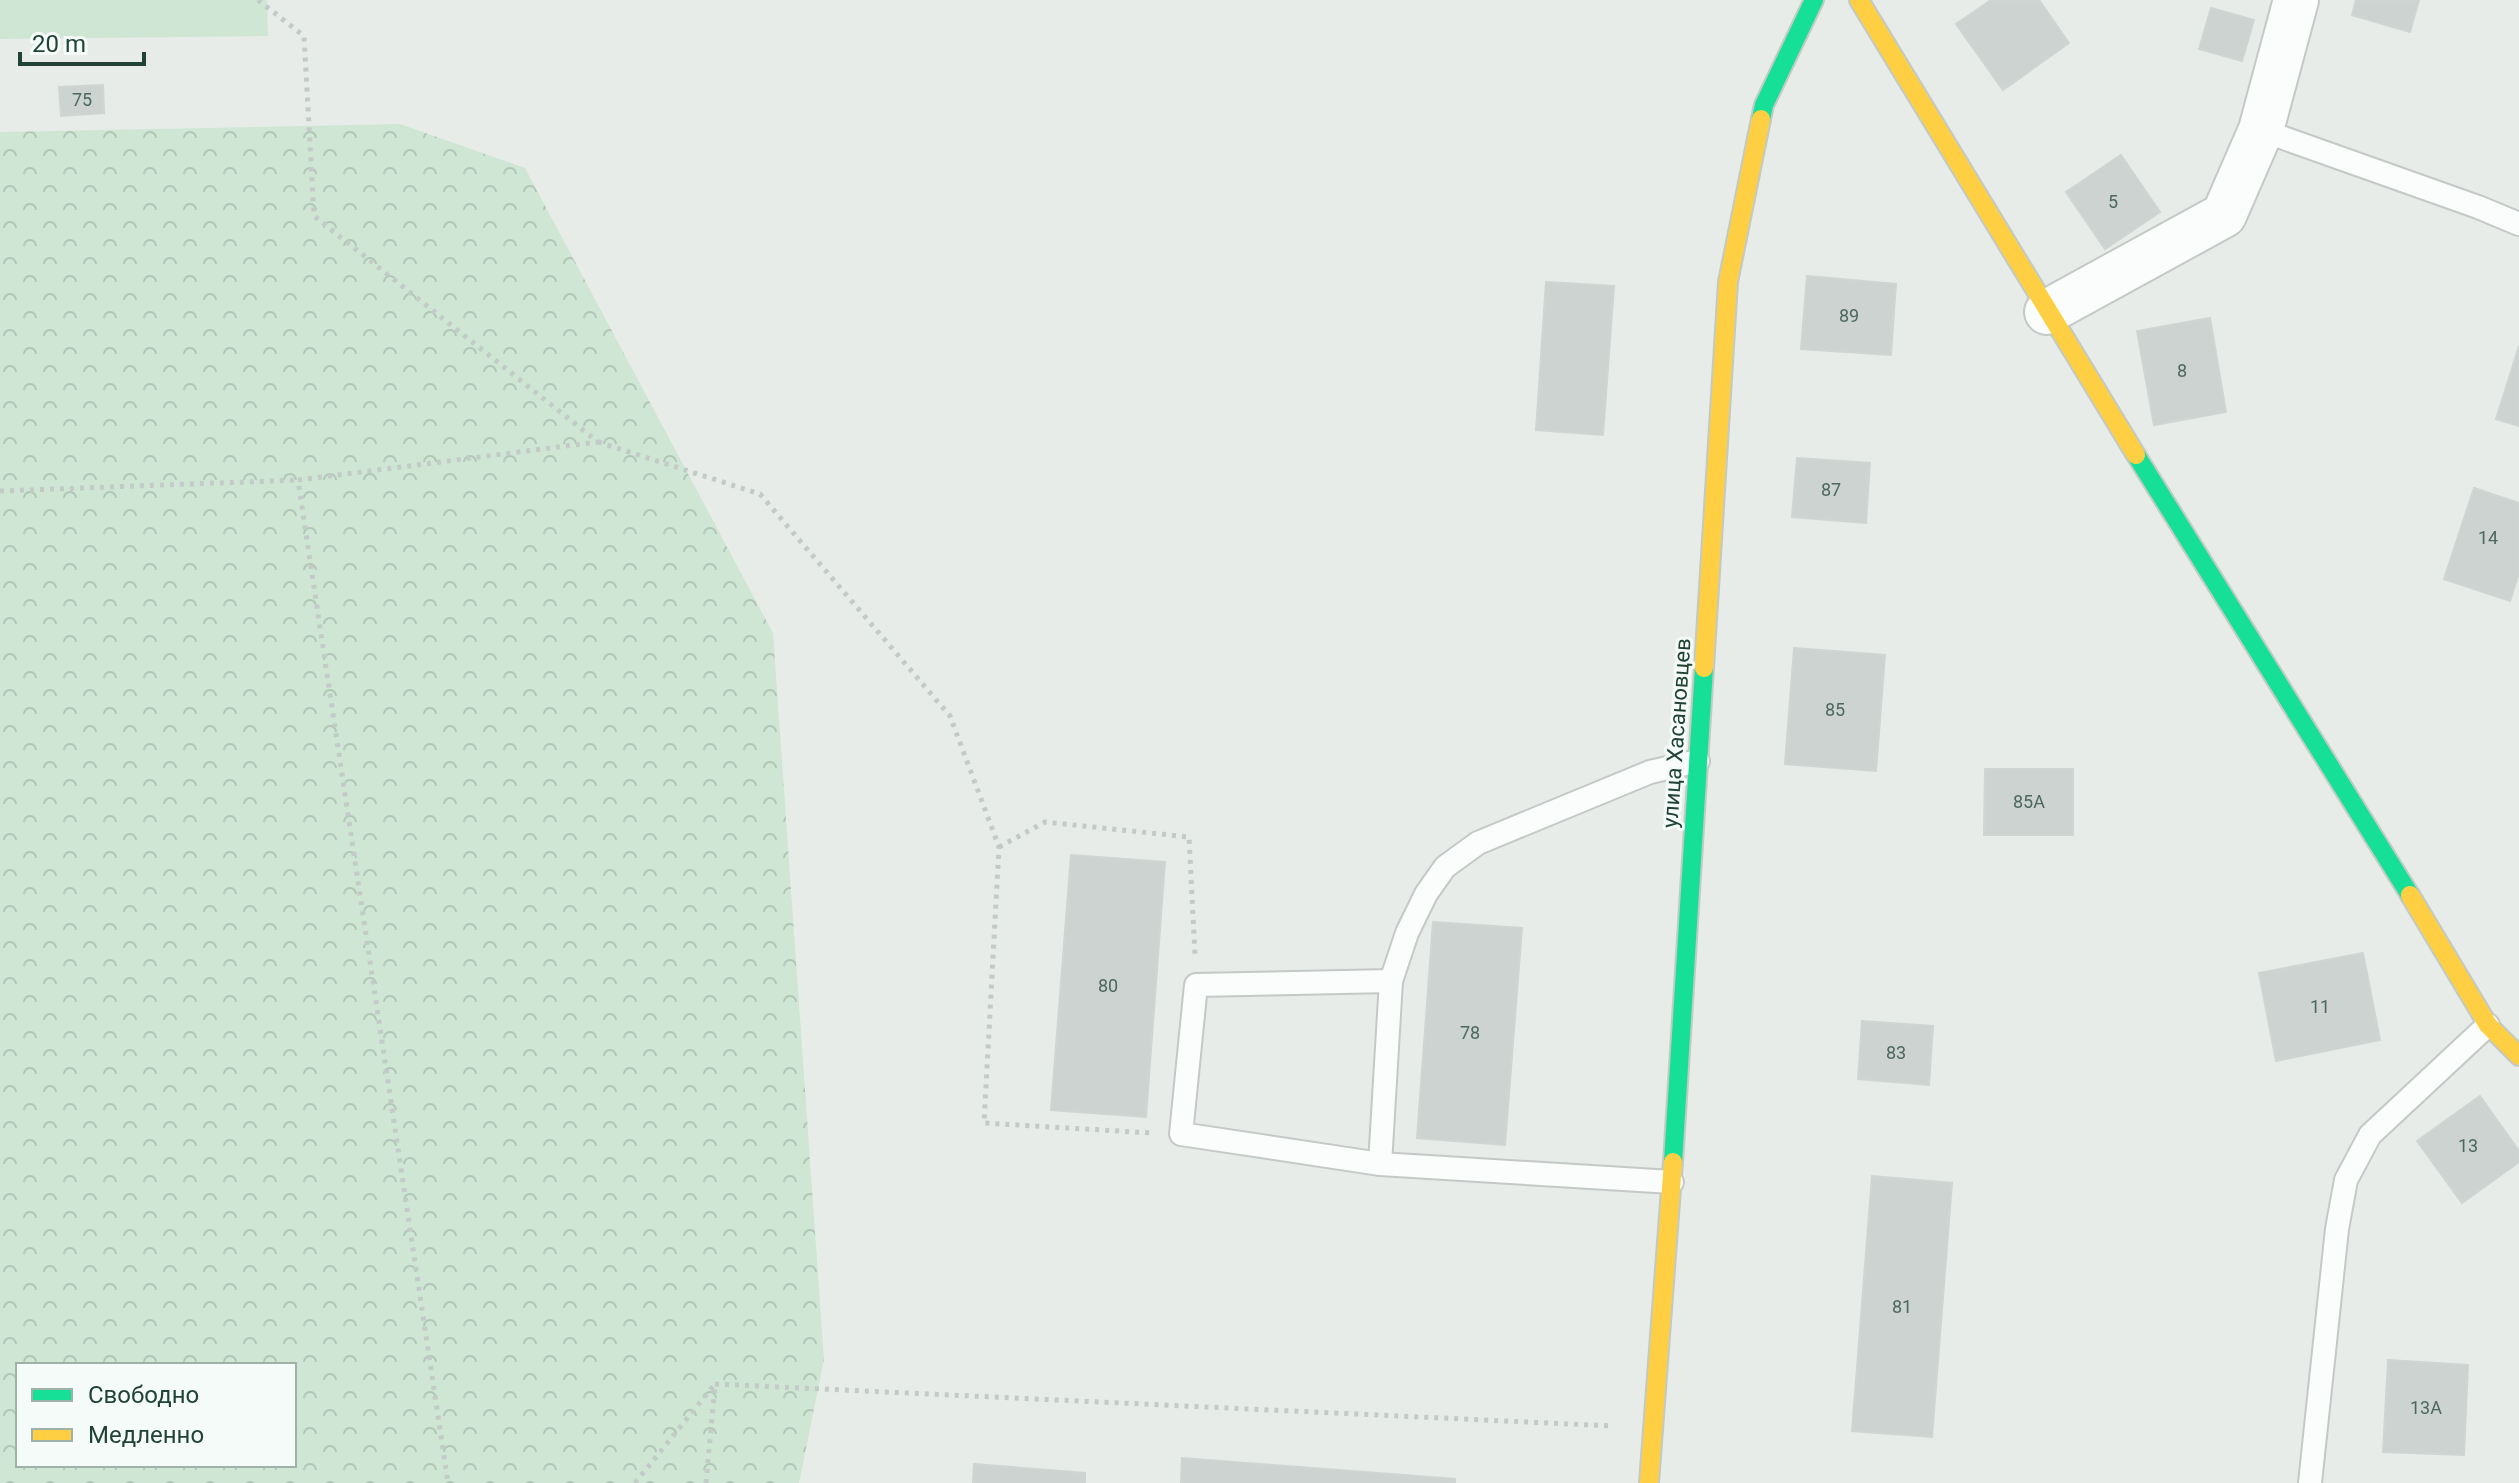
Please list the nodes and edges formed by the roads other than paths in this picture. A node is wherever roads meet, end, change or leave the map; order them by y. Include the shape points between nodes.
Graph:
1 (1814, 0) edge
2 (1859, 0) edge
3 (2296, 0) edge
4 (2261, 130) junction
5 (2519, 224) edge
6 (2047, 312) junction
7 (1698, 761) junction
8 (1391, 981) junction
9 (2488, 1025) junction
10 (2519, 1056) edge
11 (1380, 1164) junction
12 (1672, 1182) junction
13 (1649, 1483) edge
14 (2310, 1483) edge

1 - 7 street, улица Хасановцев via 1764,105 1728,282
2 - 6 street
3 - 4 street
4 - 5 lane
4 - 6 street via 2224,215
6 - 9 street
7 - 8 lane via 1636,778 1478,843 1445,867 1426,894
7 - 12 street, улица Хасановцев
8 - 11 lane
8 - 11 lane via 1196,985 1181,1134
9 - 10 street
9 - 14 lane via 2370,1135 2346,1180
11 - 12 lane
12 - 13 street, улица Хасановцев

